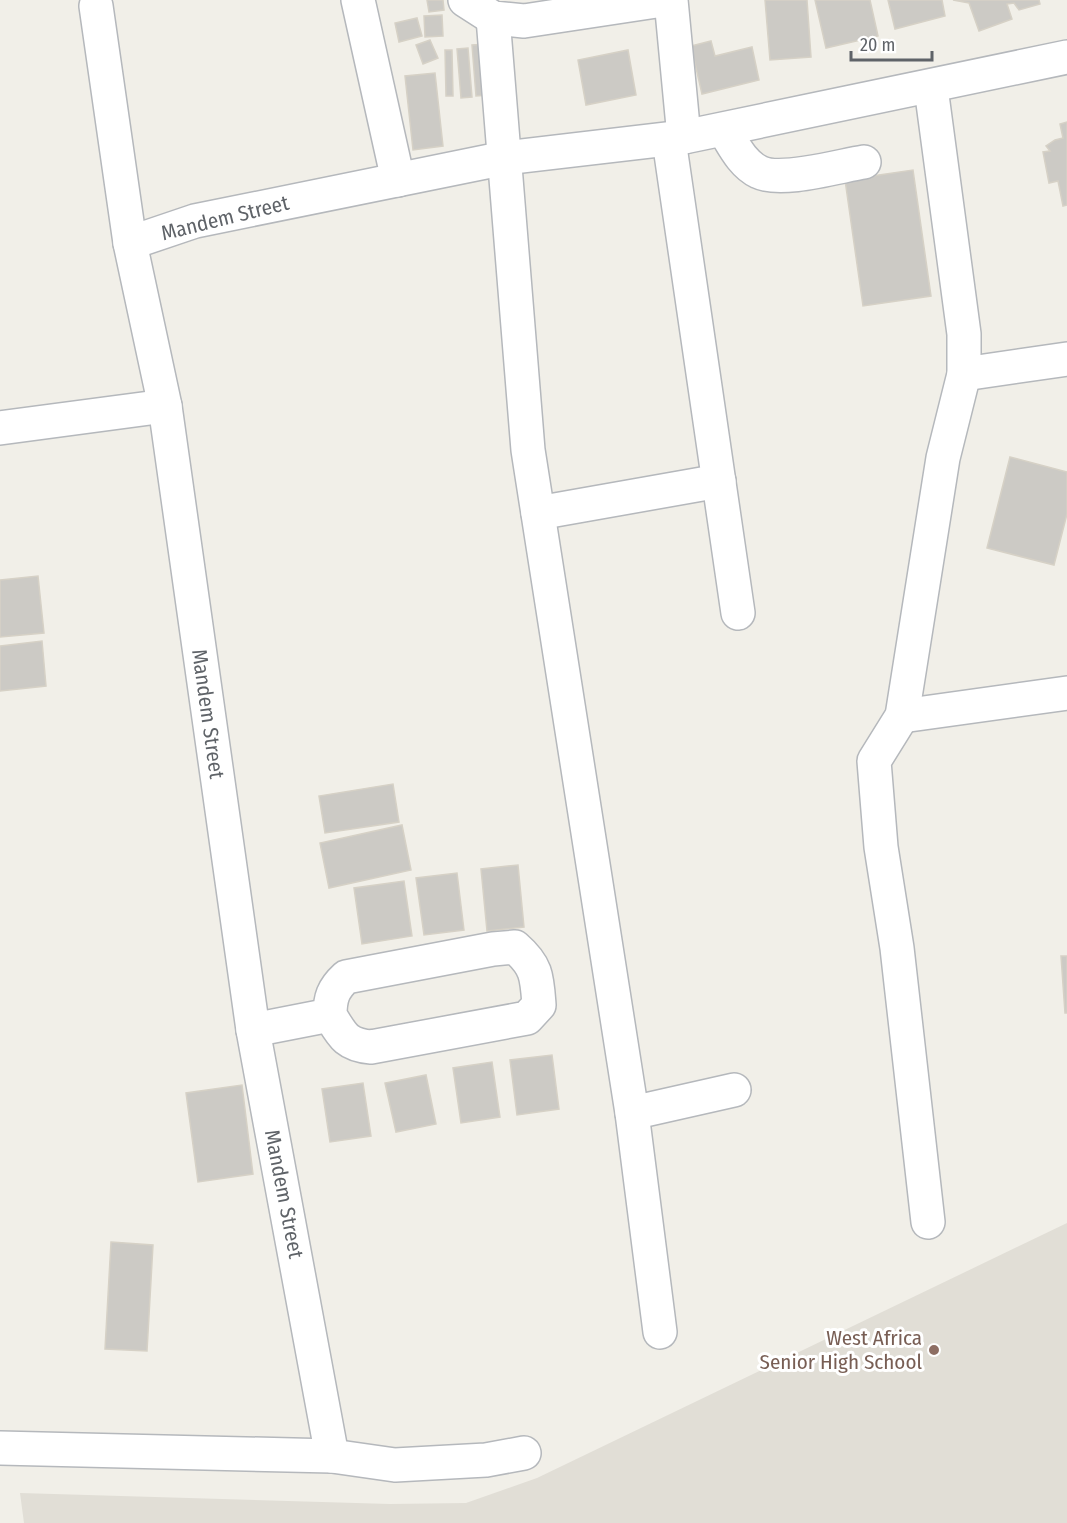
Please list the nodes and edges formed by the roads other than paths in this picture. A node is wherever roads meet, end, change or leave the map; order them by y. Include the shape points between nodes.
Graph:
1 (358, 0) edge
2 (465, 0) edge
3 (663, 0) edge
4 (671, 0) edge
5 (96, 6) dead end
6 (493, 18) junction
7 (1067, 57) edge
8 (931, 88) junction
9 (724, 130) junction
10 (676, 139) junction
11 (506, 158) junction
12 (864, 162) dead end
13 (398, 180) junction
14 (130, 243) junction
15 (1067, 358) edge
16 (964, 374) junction
17 (165, 406) junction
18 (0, 428) edge
19 (718, 481) junction
20 (538, 513) junction
21 (738, 613) dead end
22 (1067, 693) edge
23 (902, 716) junction
24 (330, 1015) junction
25 (253, 1030) junction
26 (734, 1090) dead end
27 (632, 1113) junction
28 (928, 1222) dead end
29 (660, 1332) dead end
30 (0, 1448) edge
31 (524, 1453) dead end
32 (332, 1456) junction

1 - 13 street
2 - 6 street
3 - 6 street via 524,21
4 - 10 street
5 - 14 street
6 - 11 street
7 - 8 street, Mandem Street
8 - 9 street, Mandem Street
8 - 16 street via 964,334
9 - 10 street, Mandem Street
9 - 12 street via 745,162 759,172 779,176
10 - 11 street, Mandem Street
10 - 19 street
11 - 13 street, Mandem Street
11 - 20 street via 528,450
13 - 14 street, Mandem Street via 195,221
14 - 17 street, Mandem Street
15 - 16 street
16 - 23 street via 943,458
17 - 18 street
17 - 25 street, Mandem Street
19 - 20 street
19 - 21 street
20 - 27 street
22 - 23 street
23 - 28 street via 874,761 881,847 897,948
24 - 24 street via 355,1046 371,1047 527,1018 539,1005 538,986 531,960 515,947 493,949 346,977 335,988
24 - 25 street
25 - 32 street, Mandem Street
26 - 27 street
27 - 29 street
30 - 32 street
31 - 32 street via 486,1460 395,1465

